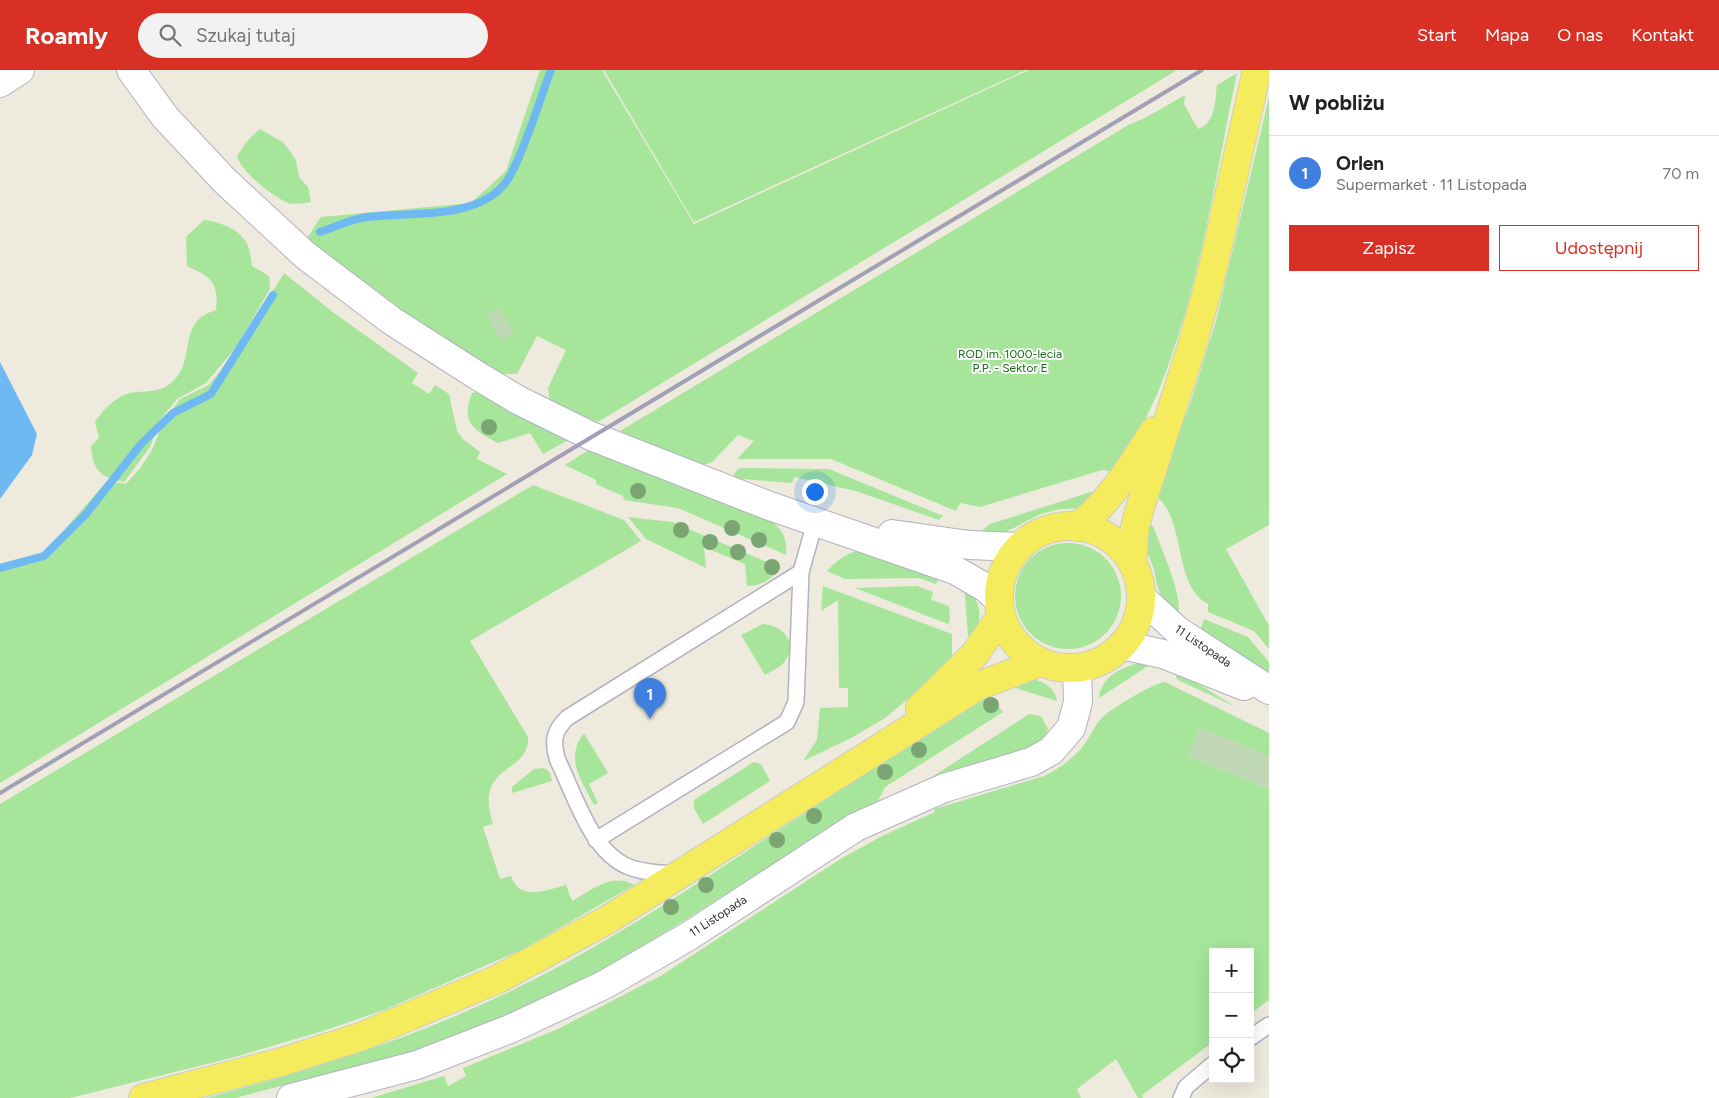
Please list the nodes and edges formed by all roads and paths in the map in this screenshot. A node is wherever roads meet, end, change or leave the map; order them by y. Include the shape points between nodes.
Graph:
1 (20, 70) edge
2 (131, 70) edge
3 (1257, 70) edge
4 (0, 83) edge
5 (1172, 405) junction
6 (820, 523) junction
7 (1078, 527) junction
8 (1020, 547) junction
9 (1132, 562) junction
10 (801, 572) junction
11 (1141, 597) junction
12 (1000, 608) junction
13 (1122, 645) junction
14 (1041, 662) junction
15 (1078, 668) junction
16 (1269, 690) edge
17 (1269, 697) edge
18 (875, 750) junction
19 (596, 840) junction
20 (680, 874) junction
21 (1269, 1025) edge
22 (1254, 1035) edge
23 (1209, 1067) edge
24 (143, 1098) edge
25 (291, 1098) edge
26 (1181, 1098) edge

1 - 4 street
2 - 6 street via 165,116 225,181 305,255 392,321 518,400 591,436
3 - 5 main road via 1212,272
5 - 7 main road via 1118,486 1096,513
5 - 9 main road via 1135,527
6 - 8 street via 961,545
6 - 10 lane
6 - 12 street via 955,570 986,588
7 - 8 main road via 1047,530
7 - 9 main road via 1109,538
8 - 12 main road via 1004,571
9 - 11 main road
10 - 19 lane via 796,702 788,722
10 - 19 lane via 567,718 558,727 554,747 558,761
11 - 13 main road via 1136,622
11 - 16 street, 11 Listopada via 1178,630
12 - 14 main road via 1016,643
12 - 18 main road via 981,647
13 - 15 main road via 1094,664
13 - 17 street, 11 Listopada via 1163,654
14 - 15 main road
14 - 18 main road via 978,686
15 - 25 street, 11 Listopada via 1078,702 1071,728 1051,751 1031,762 944,788 856,827 664,950 604,985 510,1029 417,1065
18 - 20 main road
19 - 20 lane via 610,856 629,867 653,873
20 - 24 main road via 554,950 498,980 429,1010 327,1048
21 - 22 lane
23 - 26 lane via 1186,1087

